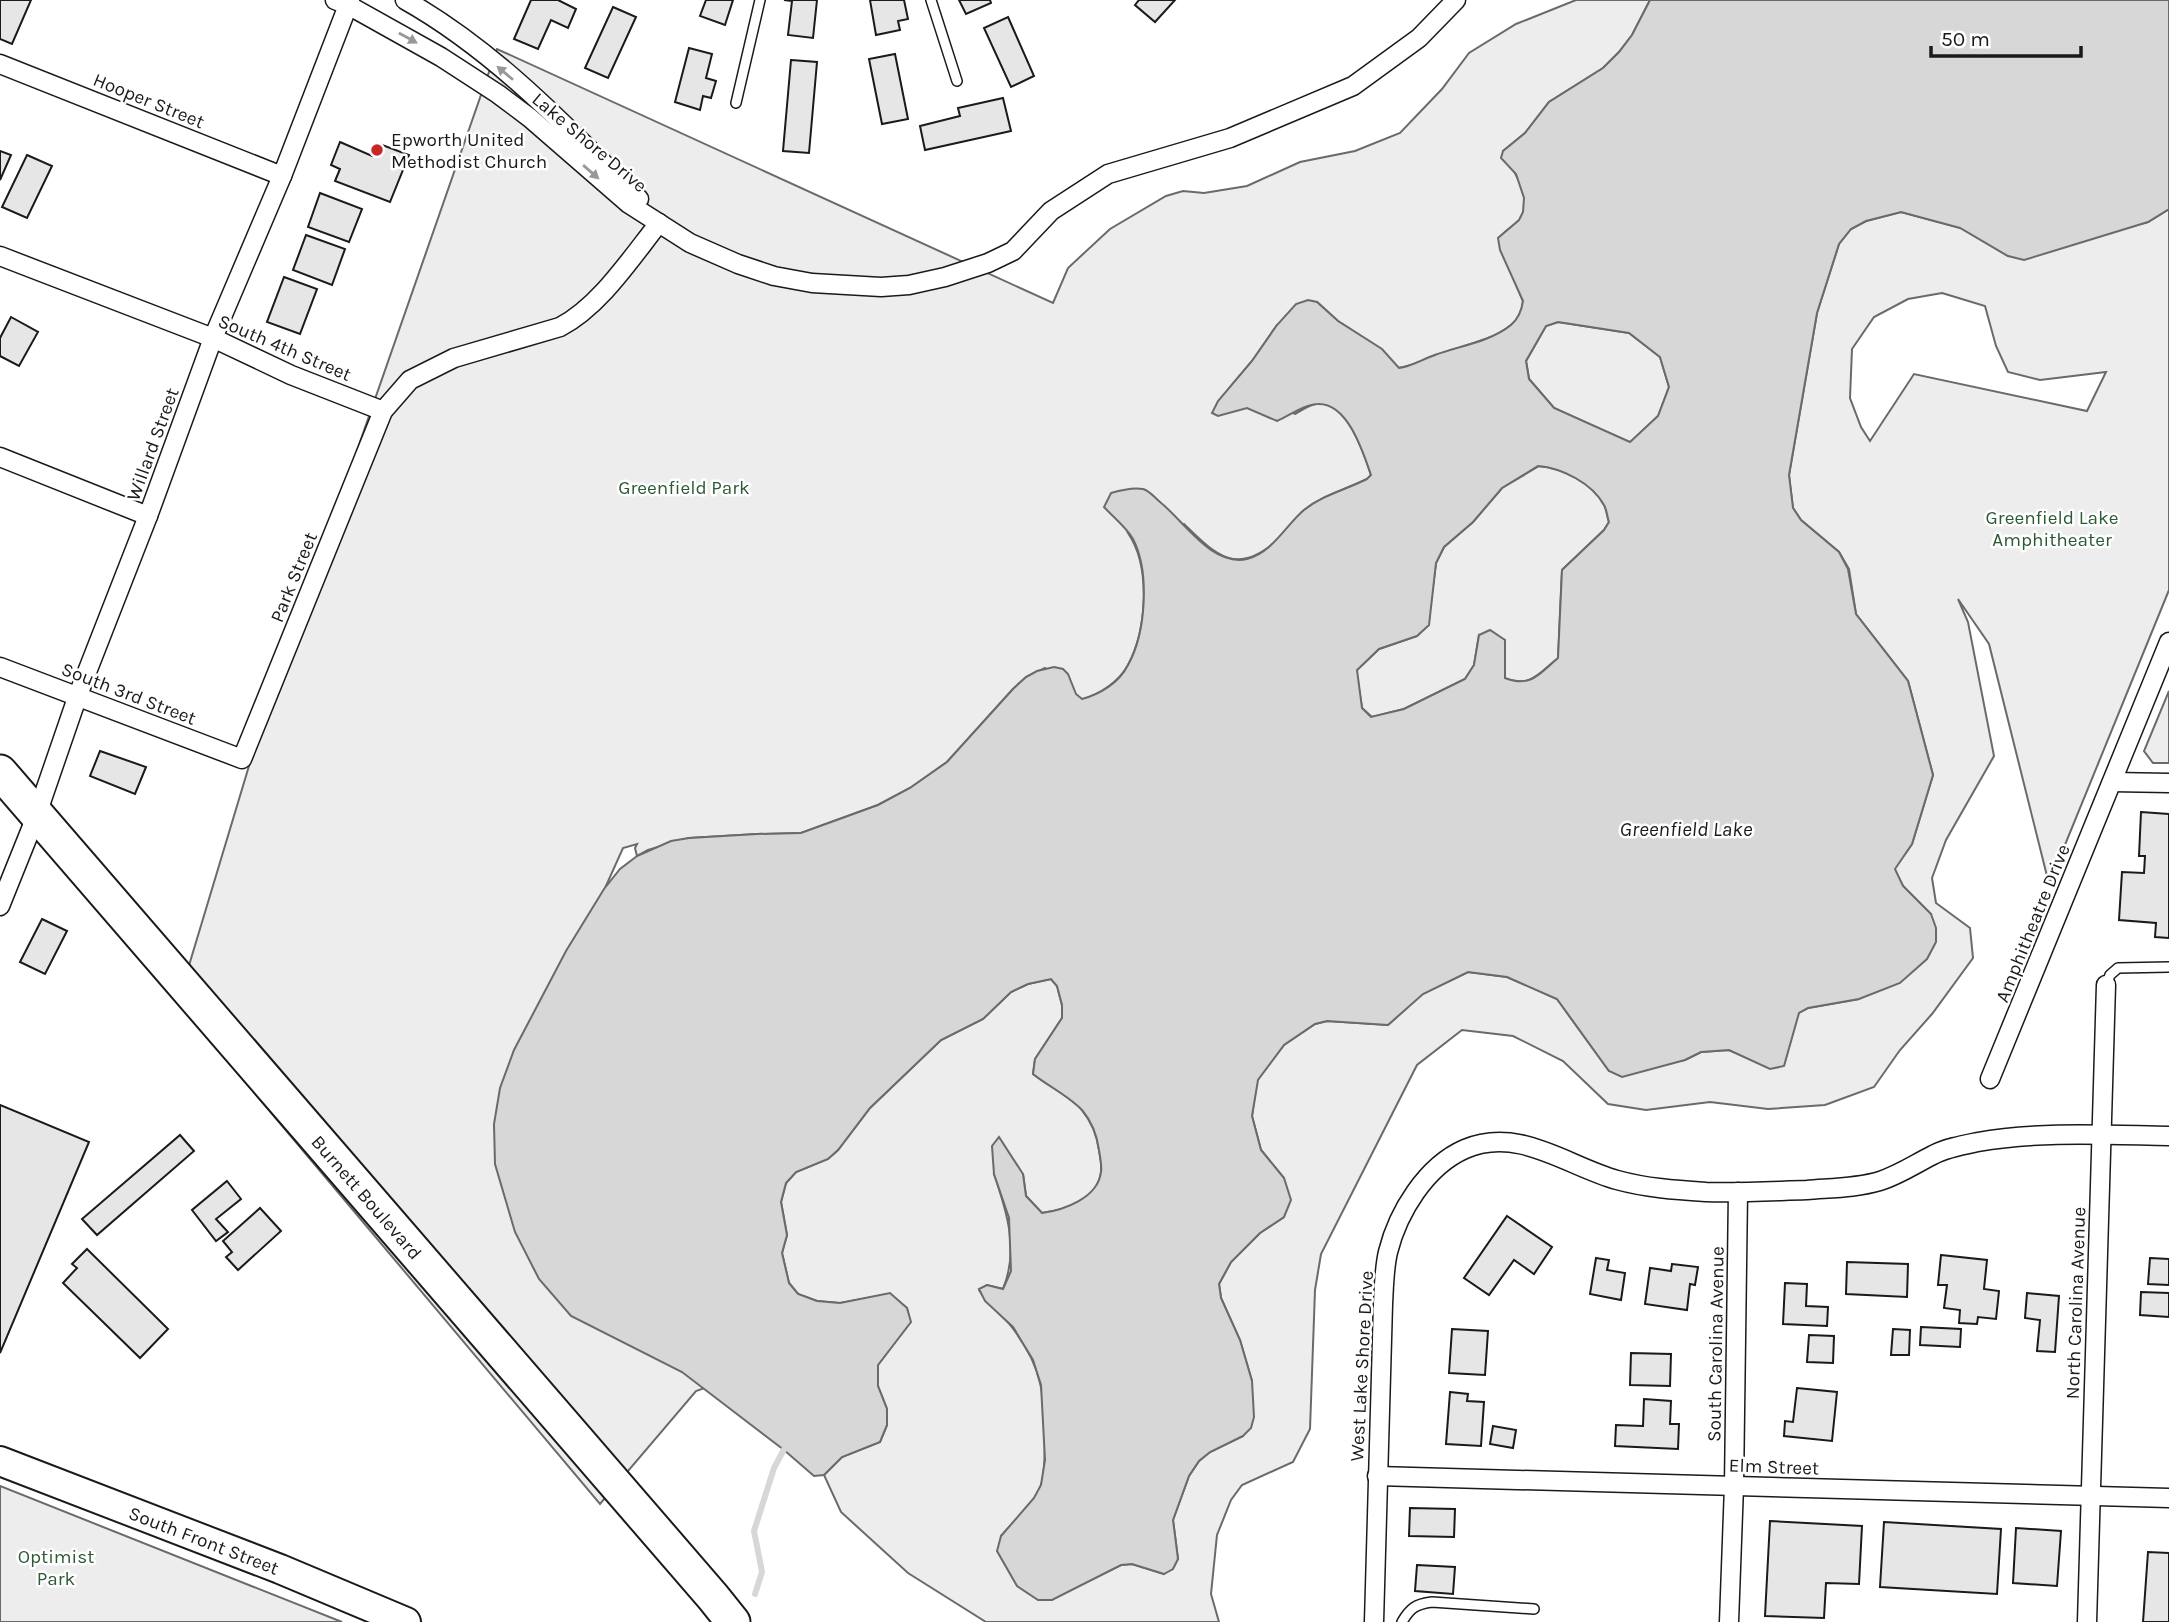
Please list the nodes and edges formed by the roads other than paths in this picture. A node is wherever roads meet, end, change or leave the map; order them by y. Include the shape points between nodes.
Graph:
1 (405, 0) edge
2 (760, 0) edge
3 (931, 0) edge
4 (1456, 0) edge
5 (344, 2) edge
6 (0, 64) edge
7 (957, 81) dead end
8 (736, 103) dead end
9 (282, 176) junction
10 (659, 223) junction
11 (0, 256) edge
12 (213, 338) junction
13 (383, 411) junction
14 (0, 457) edge
15 (148, 516) junction
16 (2169, 642) edge
17 (0, 667) edge
18 (78, 695) junction
19 (242, 759) joint
20 (0, 772) edge
21 (2112, 782) junction
22 (2169, 783) edge
23 (37, 814) junction
24 (0, 906) edge
25 (2169, 967) edge
26 (2106, 985) joint
27 (1990, 1079) dead end
28 (2101, 1135) junction
29 (2169, 1136) edge
30 (1738, 1192) junction
31 (0, 1461) edge
32 (1377, 1476) junction
33 (1734, 1486) junction
34 (2090, 1496) junction
35 (2169, 1498) edge
36 (1534, 1609) dead end
37 (719, 1614) edge
38 (406, 1622) edge
39 (741, 1622) edge
40 (1374, 1622) edge
41 (1402, 1622) edge
42 (1730, 1622) edge
43 (2087, 1622) edge

10 -> 1 street, Lake Shore Drive via 576,135 457,33
2 - 8 lane
3 - 7 lane
4 - 10 street via 1419,38 1353,86 1230,138 1108,174 1051,211 1013,251 945,277 881,286 774,276 690,243
5 - 9 street, Willard Street
5 -> 10 street, Lake Shore Drive via 498,94 629,204
6 - 9 street, Hooper Street
9 - 12 street, Willard Street
10 - 13 street via 583,313 561,327 454,358 410,380
11 - 12 street, South 4th Street
12 - 13 street, South 4th Street
12 - 15 street, Willard Street
13 - 19 street, Park Street
14 - 15 street
15 - 18 street, Willard Street
16 - 21 street, Amphitheatre Drive
17 - 18 street, South 3rd Street
18 - 19 street, South 3rd Street
18 - 23 street, Willard Street
20 - 23 highway, Burnett Boulevard
21 - 22 street
21 - 27 street, Amphitheatre Drive
23 - 24 street, Willard Street
23 - 37 highway, Burnett Boulevard
25 - 26 lane via 2118,968
26 - 28 street, North Carolina Avenue
28 - 29 street, West Lake Shore Drive
28 - 30 street, West Lake Shore Drive via 1979,1142 1935,1154 1899,1174 1864,1185
28 - 34 street, North Carolina Avenue
30 - 32 street, West Lake Shore Drive via 1660,1188 1618,1180 1530,1145 1499,1142 1468,1147 1438,1166 1403,1214 1388,1252
30 - 33 street, South Carolina Avenue
31 - 38 main road, South Front Street
32 - 33 street, Elm Street
32 - 40 street, West Lake Shore Drive
33 - 34 street, Elm Street
33 - 42 street, South Carolina Avenue
34 - 35 street, Elm Street
34 - 43 street, North Carolina Avenue
36 - 41 lane via 1420,1603 1409,1609
37 - 39 highway, Burnett Boulevard

